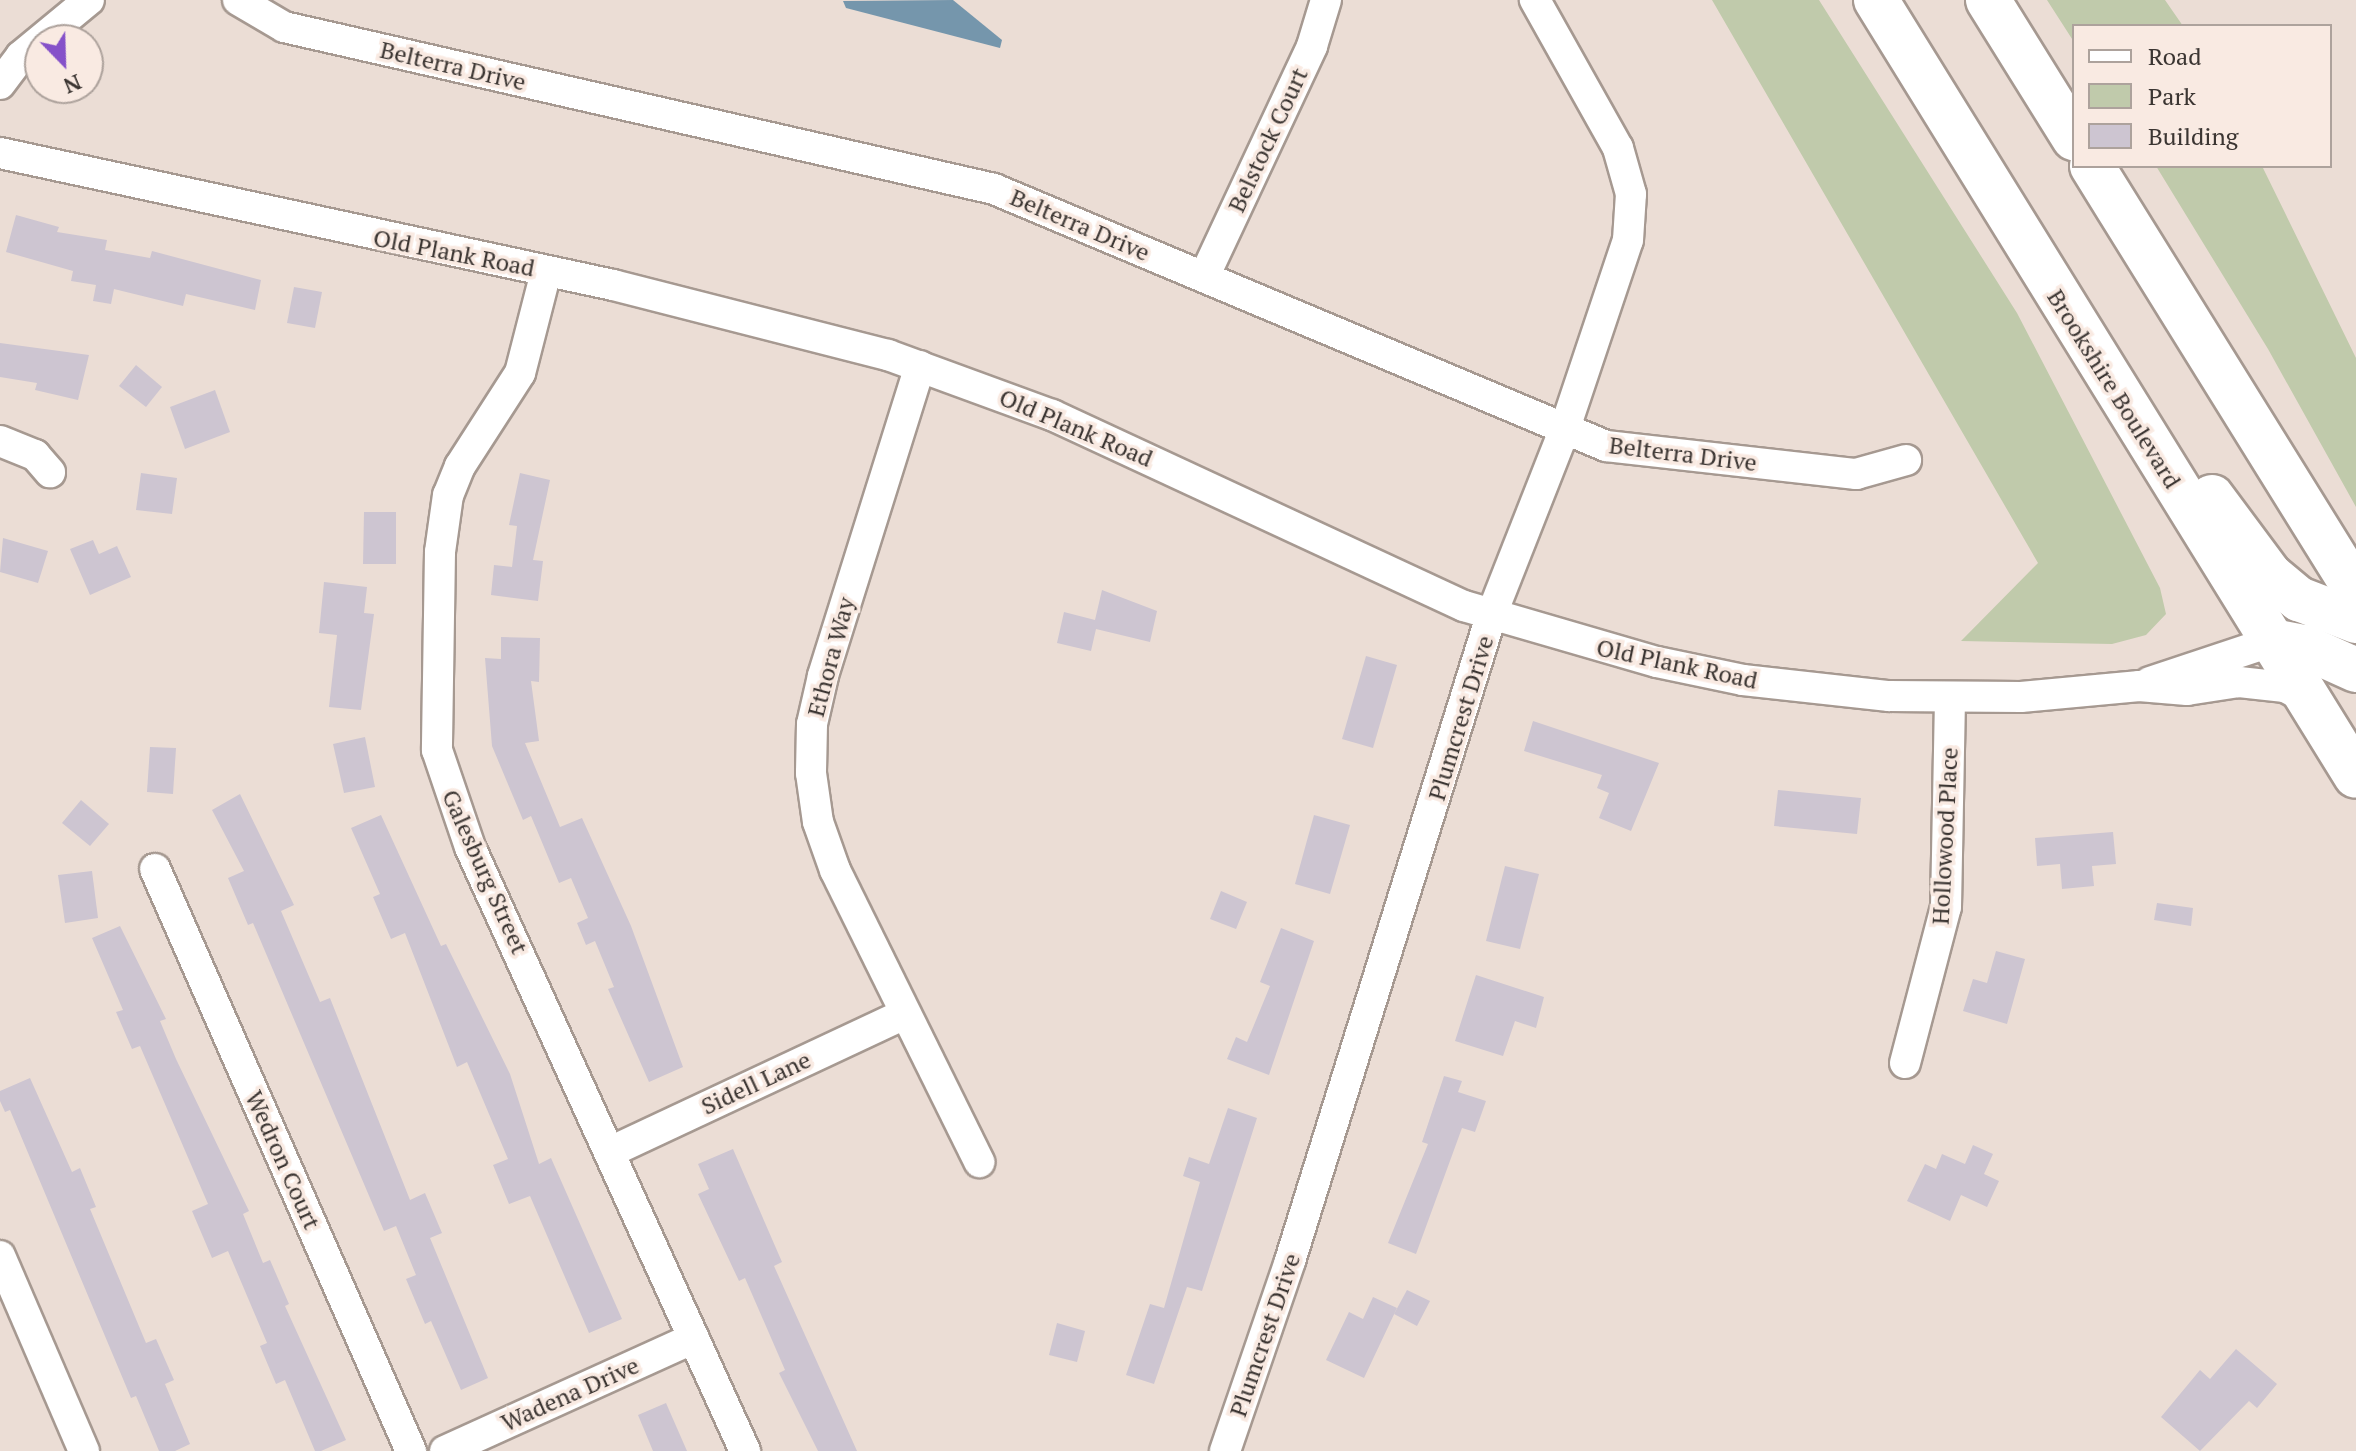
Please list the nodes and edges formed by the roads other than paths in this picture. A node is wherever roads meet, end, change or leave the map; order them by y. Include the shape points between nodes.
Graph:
1 (89, 0) edge
2 (238, 0) edge
3 (1326, 0) edge
4 (1535, 0) edge
5 (1876, 0) edge
6 (1988, 0) edge
7 (0, 84) edge
8 (2072, 135) edge
9 (0, 153) edge
10 (2093, 168) edge
11 (546, 272) junction
12 (1204, 277) junction
13 (2071, 318) junction
14 (920, 366) junction
15 (1564, 431) junction
16 (0, 441) edge
17 (1906, 460) dead end
18 (50, 472) dead end
19 (2355, 597) edge
20 (1491, 616) junction
21 (2273, 641) junction
22 (2356, 670) edge
23 (2139, 686) junction
24 (1950, 700) junction
25 (2309, 700) junction
26 (2356, 776) edge
27 (155, 869) dead end
28 (902, 1015) junction
29 (1905, 1063) dead end
30 (610, 1152) junction
31 (979, 1162) dead end
32 (0, 1256) edge
33 (694, 1338) junction
34 (84, 1451) edge
35 (411, 1451) edge
36 (445, 1451) edge
37 (745, 1451) edge
38 (1225, 1451) edge

1 - 7 street via 21,56
2 - 12 street, Belterra Drive via 284,27 994,189
3 - 12 street, Belstock Court via 1312,46
4 - 15 street, Plumcrest Drive via 1618,148 1631,194 1628,240
5 - 13 highway, Brookshire Boulevard
6 - 8 highway
9 - 11 street, Old Plank Road
10 - 19 highway
11 - 14 street, Old Plank Road via 724,311
11 - 30 street, Galesburg Street via 520,373 460,466 448,495 439,583 437,750 470,847
12 - 15 street, Belterra Drive
13 - 19 highway via 2110,336 2229,524 2270,575 2299,599
13 - 21 highway, Brookshire Boulevard
14 - 20 street, Old Plank Road via 1052,415
14 - 28 street, Ethora Way via 823,676 810,748 813,798 826,847
15 - 17 street, Belterra Drive via 1606,446 1856,474
15 - 20 street, Plumcrest Drive
16 - 18 street via 35,455
20 - 24 street, Old Plank Road via 1743,680
20 - 38 street, Plumcrest Drive via 1290,1261
21 - 22 highway via 2305,647
21 - 23 street, Old Plank Road
21 - 25 highway, Brookshire Boulevard
23 - 24 street, Old Plank Road
23 - 25 street, Old Plank Road via 2187,690 2239,682 2268,684
24 - 29 street, Hollowood Place via 1946,907
25 - 26 highway, Brookshire Boulevard
27 - 35 street, Wedron Court
28 - 30 street, Sidell Lane
28 - 31 street, Ethora Way
30 - 33 street, Galesburg Street
32 - 34 street
33 - 36 street, Wadena Drive
33 - 37 street, Galesburg Street

